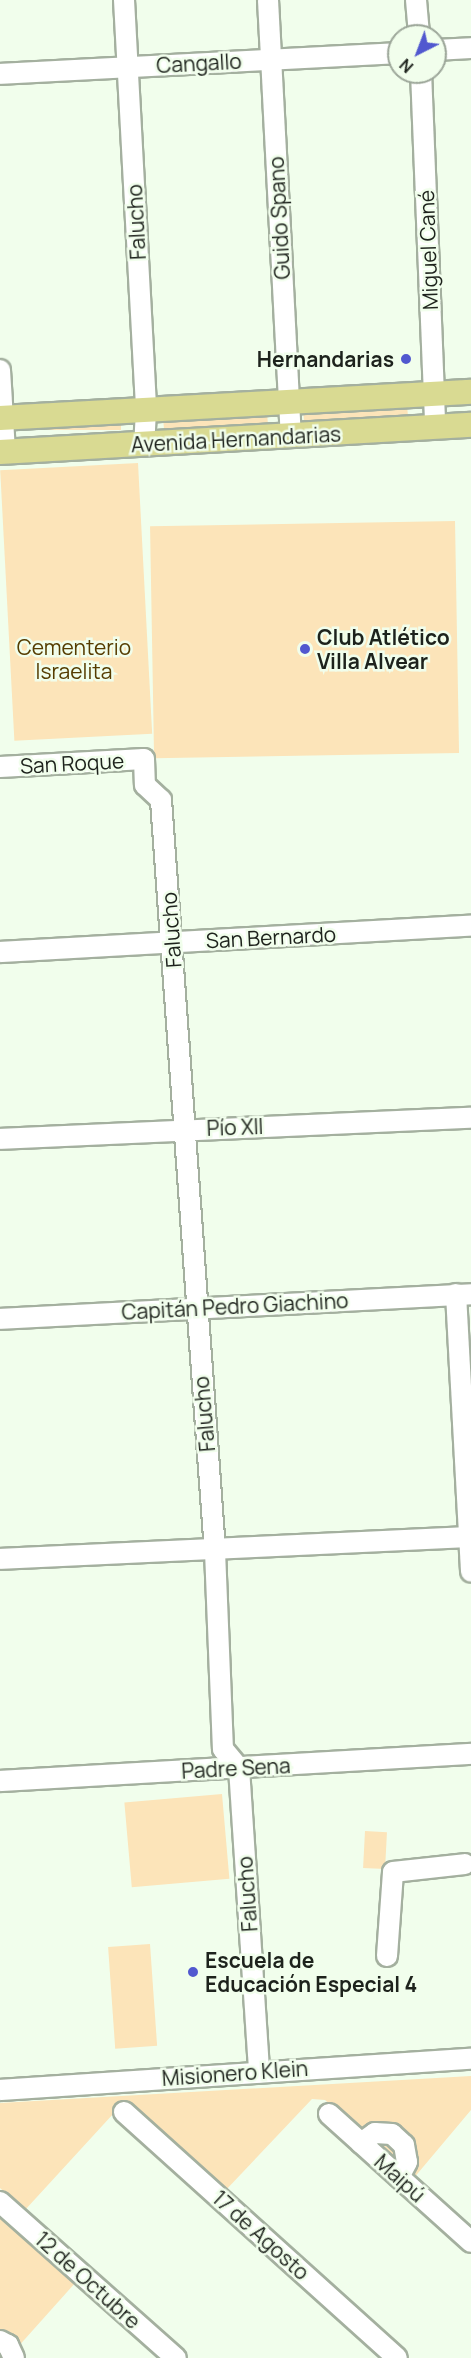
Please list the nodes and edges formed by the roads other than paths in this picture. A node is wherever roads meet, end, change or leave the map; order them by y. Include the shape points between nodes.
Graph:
1 (124, 0) edge
2 (268, 0) edge
3 (416, 0) edge
4 (418, 24) edge
5 (471, 48) edge
6 (447, 49) edge
7 (387, 54) edge
8 (271, 59) junction
9 (128, 67) junction
10 (0, 74) edge
11 (421, 84) edge
12 (0, 370) edge
13 (471, 392) edge
14 (434, 394) junction
15 (289, 402) junction
16 (146, 410) junction
17 (1, 418) edge
18 (471, 425) edge
19 (435, 427) junction
20 (291, 435) junction
21 (144, 444) junction
22 (2, 452) edge
23 (144, 759) joint
24 (0, 766) edge
25 (471, 926) edge
26 (173, 943) junction
27 (0, 952) edge
28 (471, 1118) edge
29 (183, 1129) junction
30 (0, 1139) edge
31 (463, 1294) edge
32 (195, 1308) junction
33 (0, 1319) edge
34 (469, 1537) junction
35 (215, 1551) junction
36 (0, 1559) edge
37 (471, 1572) edge
38 (471, 1754) edge
39 (239, 1768) junction
40 (0, 1781) edge
41 (465, 1864) dead end
42 (387, 1956) dead end
43 (471, 2059) edge
44 (259, 2072) junction
45 (0, 2090) edge
46 (124, 2112) dead end
47 (329, 2114) dead end
48 (362, 2143) junction
49 (399, 2177) junction
50 (0, 2202) edge
51 (471, 2242) edge
52 (0, 2342) edge
53 (14, 2358) edge
54 (176, 2358) edge
55 (397, 2358) edge

1 - 9 street, Falucho
2 - 8 street, Guido Spano
3 - 4 street
5 - 6 street
7 - 8 street, Cangallo
8 - 9 street, Cangallo
8 - 15 street, Guido Spano
9 - 10 street, Cangallo
9 - 16 street, Falucho
11 - 14 street, Miguel Cané
12 - 17 street
13 - 14 main road, Avenida Hernandarias
14 - 15 main road, Avenida Hernandarias
14 - 19 street, Miguel Cané
15 - 16 main road, Avenida Hernandarias
15 - 20 street, Guido Spano
16 - 17 main road, Avenida Hernandarias
16 - 21 street, Falucho
17 - 22 street
18 - 19 main road, Avenida Hernandarias
19 - 20 main road, Avenida Hernandarias
20 - 21 main road, Avenida Hernandarias
21 - 22 main road, Avenida Hernandarias
23 - 24 street, San Roque
23 - 26 street, Falucho via 145,785 161,800
25 - 26 street, San Bernardo
26 - 27 street, San Bernardo
26 - 29 street, Falucho
28 - 29 street, Pío XII
29 - 30 street, Pío XII
29 - 32 street, Falucho
31 - 32 street, Capitán Pedro Giachino
31 - 34 street
32 - 33 street, Capitán Pedro Giachino
32 - 35 street, Falucho
34 - 35 street
34 - 37 street
35 - 36 street
35 - 39 street, Falucho via 223,1749
38 - 39 street, Padre Sena
39 - 40 street, Padre Sena
39 - 44 street, Falucho
41 - 42 street via 393,1872
43 - 44 street, Misionero Klein
44 - 45 street, Misionero Klein
46 - 55 street, 17 de Agosto
47 - 48 street, Maipú
48 - 49 street, Maipú
48 - 49 street via 375,2133 392,2134 404,2145 407,2162
49 - 51 street, Maipú
50 - 54 street, 12 de Octubre
52 - 53 street via 8,2345

